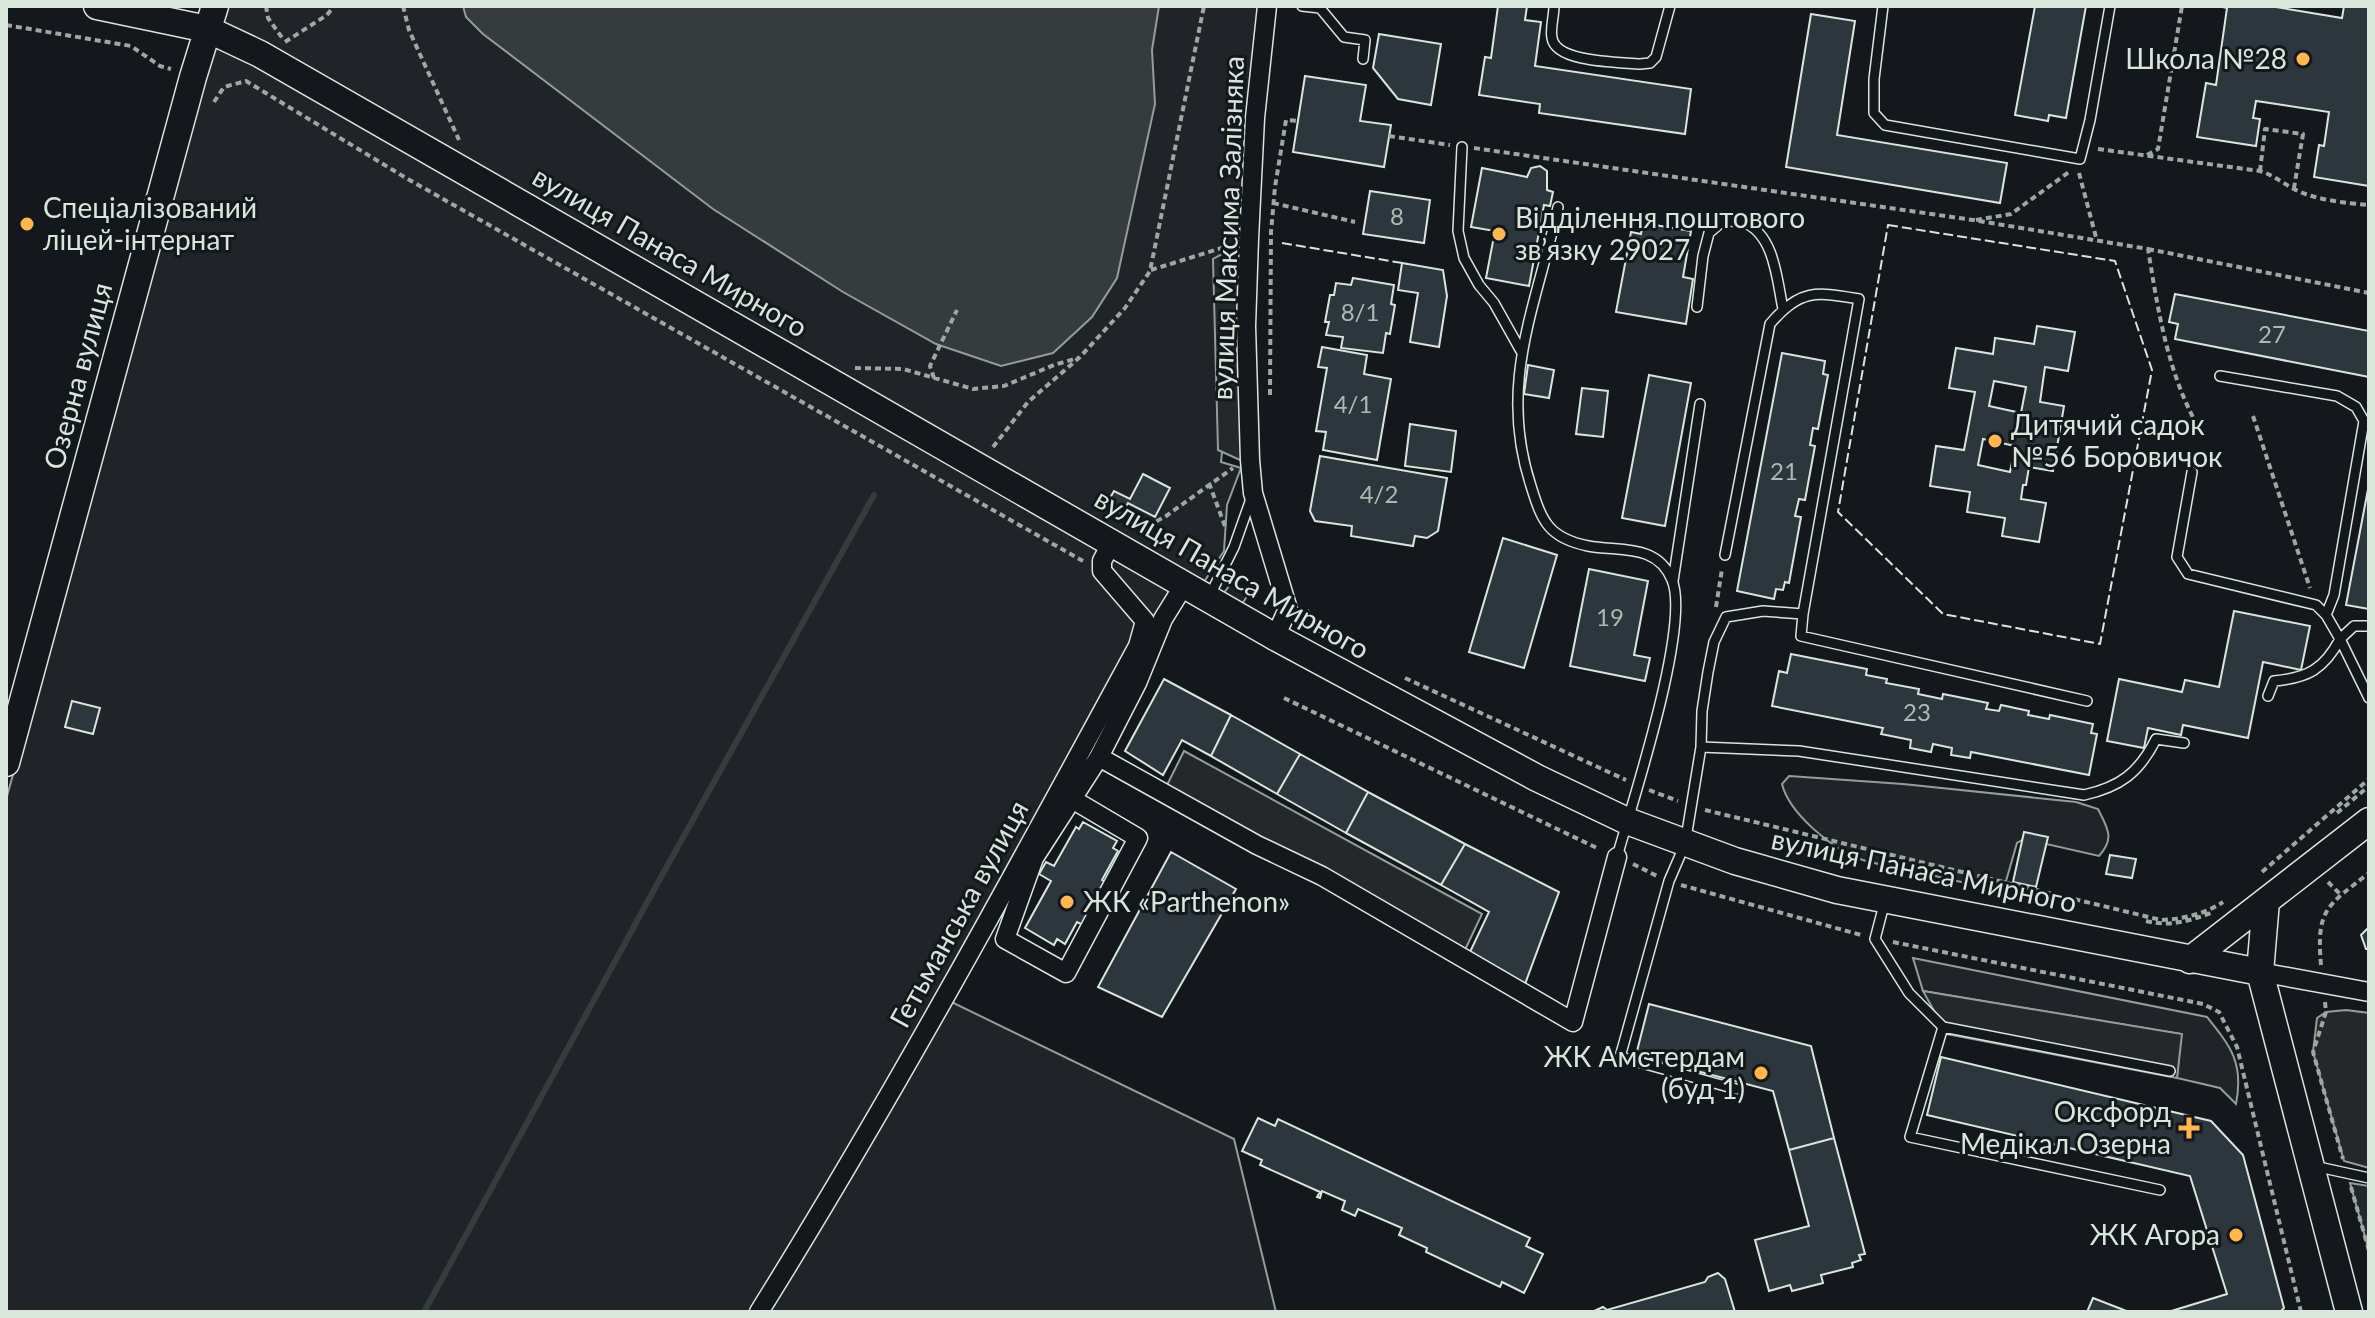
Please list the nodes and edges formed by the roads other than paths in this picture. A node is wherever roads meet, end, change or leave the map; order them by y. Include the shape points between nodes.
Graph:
1 (97, 6) edge
2 (1267, 6) edge
3 (1302, 6) edge
4 (1554, 6) edge
5 (1670, 6) edge
6 (1883, 6) edge
7 (2110, 6) edge
8 (211, 18) edge
9 (1363, 59) dead end
10 (1462, 147) road end
11 (1558, 207) dead end
12 (1697, 307) dead end
13 (1783, 309) junction
14 (1521, 351) junction
15 (2220, 376) dead end
16 (1700, 404) dead end
17 (2192, 472) dead end
18 (1253, 493) junction
19 (1112, 542) junction
20 (1725, 555) road end
21 (1673, 581) junction
22 (1184, 585) junction
23 (1208, 599) junction
24 (1803, 614) junction
25 (2326, 615) junction
26 (2369, 626) edge
27 (1275, 637) junction
28 (2340, 639) junction
29 (2268, 696) dead end
30 (2369, 698) edge
31 (2087, 701) dead end
32 (2184, 743) dead end
33 (1701, 747) junction
34 (1099, 757) junction
35 (6, 763) edge
36 (1072, 799) junction
37 (1627, 821) junction
38 (2369, 821) edge
39 (1685, 844) junction
40 (1617, 857) joint
41 (2261, 886) junction
42 (1885, 901) junction
43 (2190, 960) junction
44 (2260, 972) junction
45 (2369, 992) edge
46 (1943, 1027) junction
47 (2170, 1071) dead end
48 (1736, 1089) dead end
49 (2311, 1165) junction
50 (2369, 1178) edge
51 (2160, 1190) dead end
52 (759, 1312) edge
53 (2349, 1312) edge

1 - 8 main road, вулиця Панаса Мирного
2 - 18 street, вулиця Максима Залізняка via 1255,118 1247,297
3 - 9 lane via 1320,8 1344,37 1365,40
4 - 5 lane via 1556,48 1570,56 1640,64 1656,57
6 - 7 lane via 1874,113 1885,125 2080,159
8 - 19 main road, вулиця Панаса Мирного via 260,54
8 - 35 main road, Озерна вулиця
10 - 14 lane via 1458,231 1464,258
11 - 14 lane
12 - 13 lane via 1709,233 1723,221 1742,222 1758,232 1773,258
13 - 20 lane via 1770,324
13 - 24 lane via 1820,292 1859,299
14 - 21 lane via 1519,434 1543,521 1562,539 1654,556
15 - 25 lane via 2337,396 2356,407 2364,421 2334,595
16 - 21 lane
17 - 25 lane via 2177,557 2188,574 2316,605
18 - 23 lane
18 - 27 street, вулиця Максима Залізняка via 1288,609
19 - 22 main road, вулиця Панаса Мирного
19 - 52 street, Гетьманська вулиця via 1102,571 1145,621 1138,646 977,941
21 - 37 lane via 1677,611 1665,682
22 - 23 main road, вулиця Панаса Мирного
22 - 34 street
23 - 27 main road, вулиця Панаса Мирного
24 - 31 lane via 1801,636
24 - 33 lane via 1763,611 1726,617 1714,642
25 - 28 lane
26 - 28 lane via 2354,626
27 - 37 main road, вулиця Панаса Мирного via 1522,771
28 - 29 lane via 2328,660 2297,679 2274,681
28 - 30 lane
32 - 33 lane via 2156,739 2148,756 2113,788 2084,795 1799,751
33 - 39 lane
34 - 36 street
34 - 40 street via 1322,876 1573,1022
36 - 36 street via 1034,858 1005,939 1066,973 1138,838
37 - 39 main road, вулиця Панаса Мирного
37 - 40 lane
38 - 41 main road
39 - 42 main road, вулиця Панаса Мирного
39 - 48 lane via 1669,881 1620,1057
41 - 43 main road
41 - 44 main road
42 - 43 main road, вулиця Панаса Мирного
42 - 46 lane via 1875,939 1909,993
43 - 44 main road, вулиця Панаса Мирного
44 - 45 street
44 - 49 main road
46 - 47 lane
46 - 51 lane via 1910,1137
49 - 50 lane
49 - 53 main road

